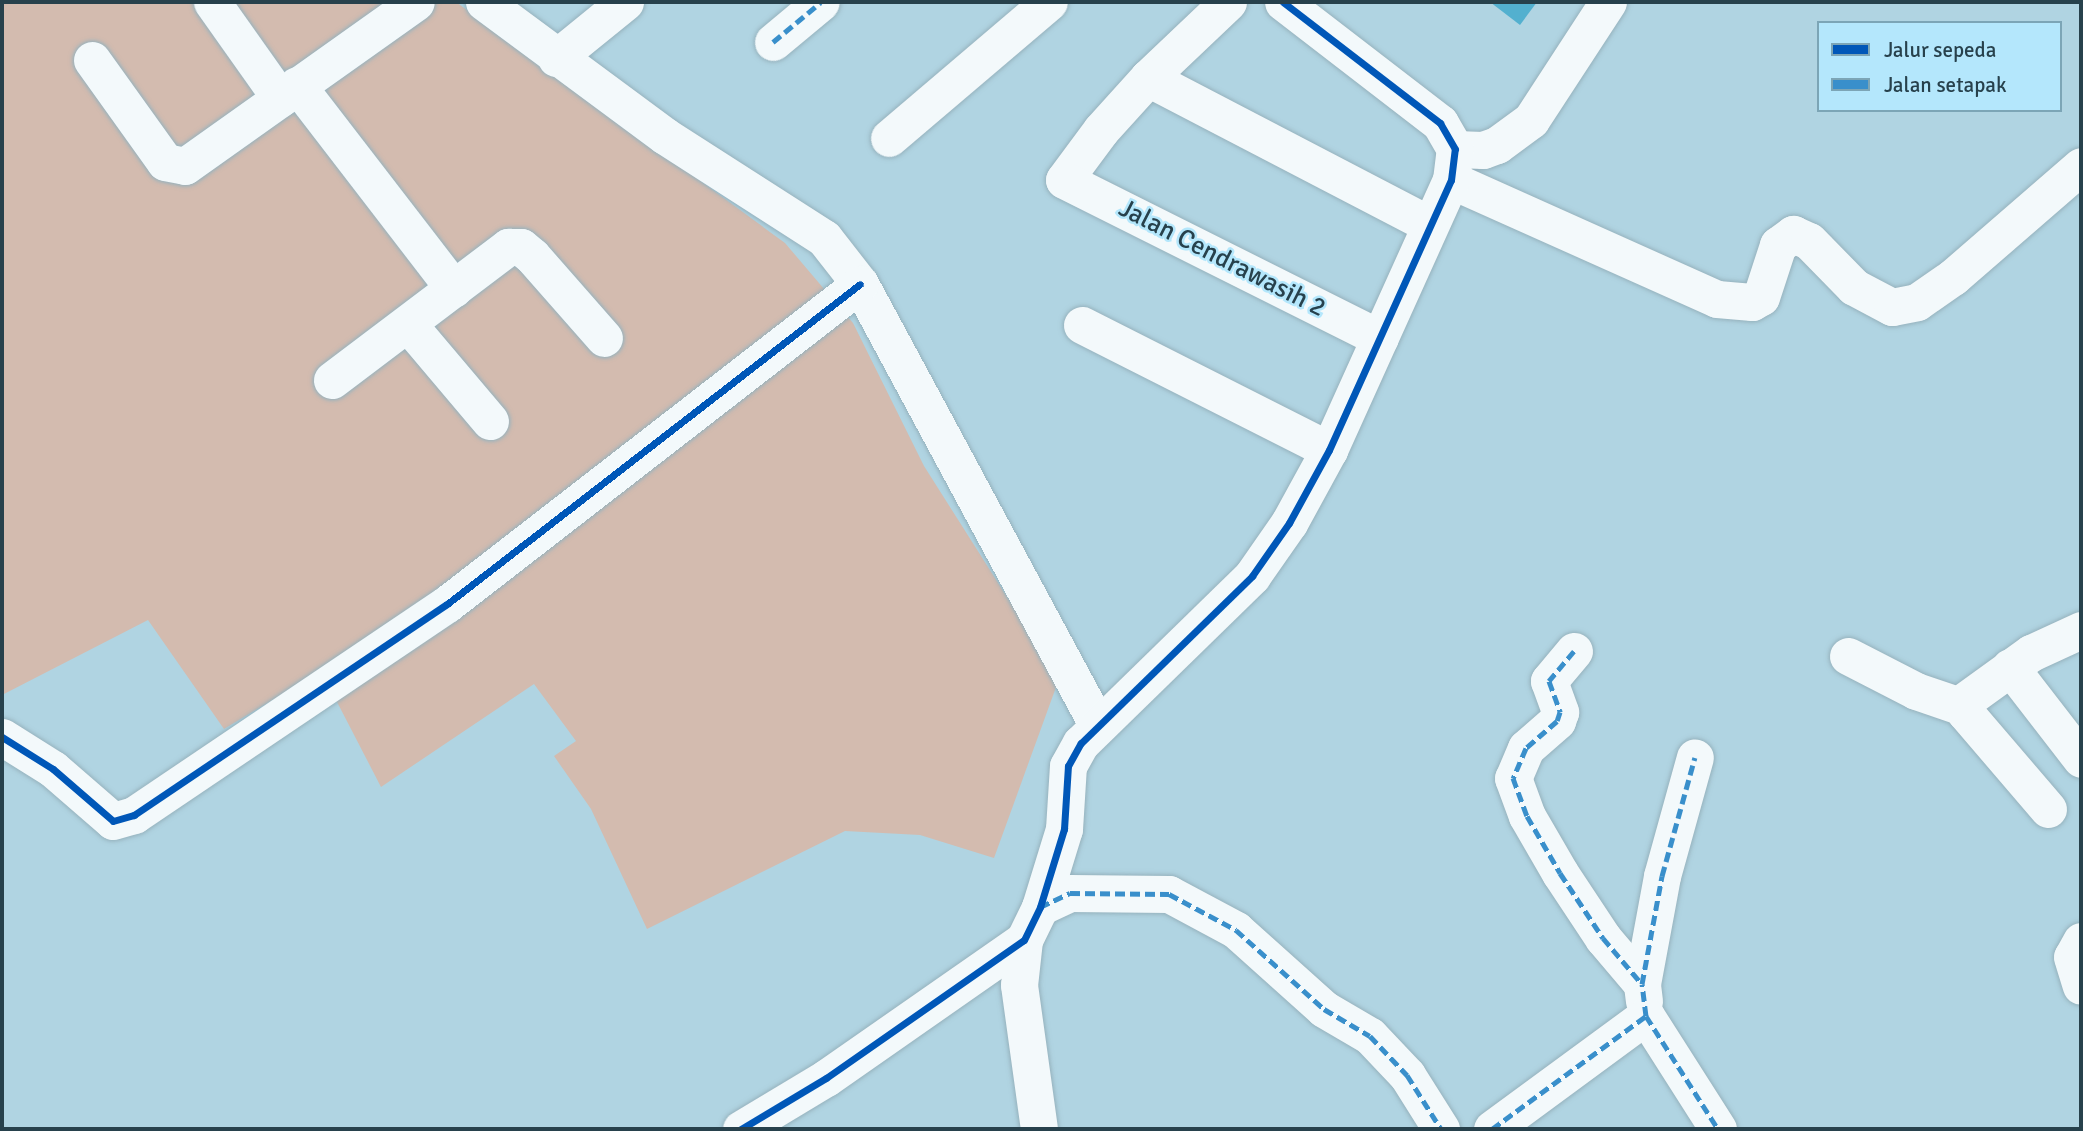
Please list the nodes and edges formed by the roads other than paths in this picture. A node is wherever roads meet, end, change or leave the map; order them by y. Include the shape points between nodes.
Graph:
1 (212, 2) edge
2 (416, 2) edge
3 (484, 2) edge
4 (625, 2) edge
5 (821, 2) edge
6 (1049, 2) edge
7 (1228, 2) edge
8 (1283, 2) edge
9 (1608, 2) edge
10 (773, 42) dead end
11 (556, 58) junction
12 (92, 60) dead end
13 (1148, 78) junction
14 (288, 91) junction
15 (890, 138) dead end
16 (1453, 165) junction
17 (2081, 166) edge
18 (1429, 224) junction
19 (860, 284) junction
20 (454, 289) junction
21 (408, 324) junction
22 (1082, 325) dead end
23 (604, 338) dead end
24 (1380, 338) junction
25 (332, 380) dead end
26 (490, 421) dead end
27 (1329, 450) junction
28 (2081, 629) edge
29 (1574, 651) dead end
30 (1848, 656) dead end
31 (2010, 667) junction
32 (1963, 707) junction
33 (1096, 723) junction
34 (2, 737) edge
35 (1695, 757) dead end
36 (2081, 759) edge
37 (2048, 809) dead end
38 (1043, 898) junction
39 (1024, 940) junction
40 (2081, 941) edge
41 (2081, 986) edge
42 (1644, 1000) junction
43 (741, 1129) edge
44 (1039, 1129) edge
45 (1441, 1129) edge
46 (1492, 1129) edge
47 (1718, 1129) edge

1 - 14 street
2 - 14 street
3 - 11 street
4 - 11 street
5 - 10 street
6 - 15 street
7 - 13 street
8 - 16 street via 1440,123
9 - 16 street via 1531,120
11 - 19 street via 665,136 824,238
12 - 14 street via 165,162 185,166
13 - 18 street
13 - 24 street, Jalan Cendrawasih 2 via 1087,146 1064,180
14 - 20 street
16 - 17 street via 1717,299 1752,302 1761,297 1777,245 1793,234 1809,241 1854,287 1892,307 1917,302 1953,277
16 - 18 street
18 - 24 street
19 - 33 street
19 - 34 street via 447,604 134,815 113,821 53,769
20 - 21 street
20 - 23 street via 508,247 521,247
21 - 25 street
21 - 26 street
22 - 27 street
24 - 27 street
27 - 33 street via 1289,523 1252,576
28 - 31 street
29 - 42 street via 1549,681 1560,712 1557,721 1526,748 1513,778 1527,816 1560,873
30 - 32 street via 1916,691
31 - 32 street via 1967,697
31 - 36 street
32 - 37 street
33 - 38 street via 1068,766 1064,829
35 - 42 street via 1662,876
38 - 39 street
38 - 45 street via 1070,892 1169,894 1236,930 1324,1009 1370,1036 1407,1075
39 - 43 street via 825,1078
39 - 44 street via 1020,985
40 - 41 street via 2072,957
42 - 46 street
42 - 47 street

